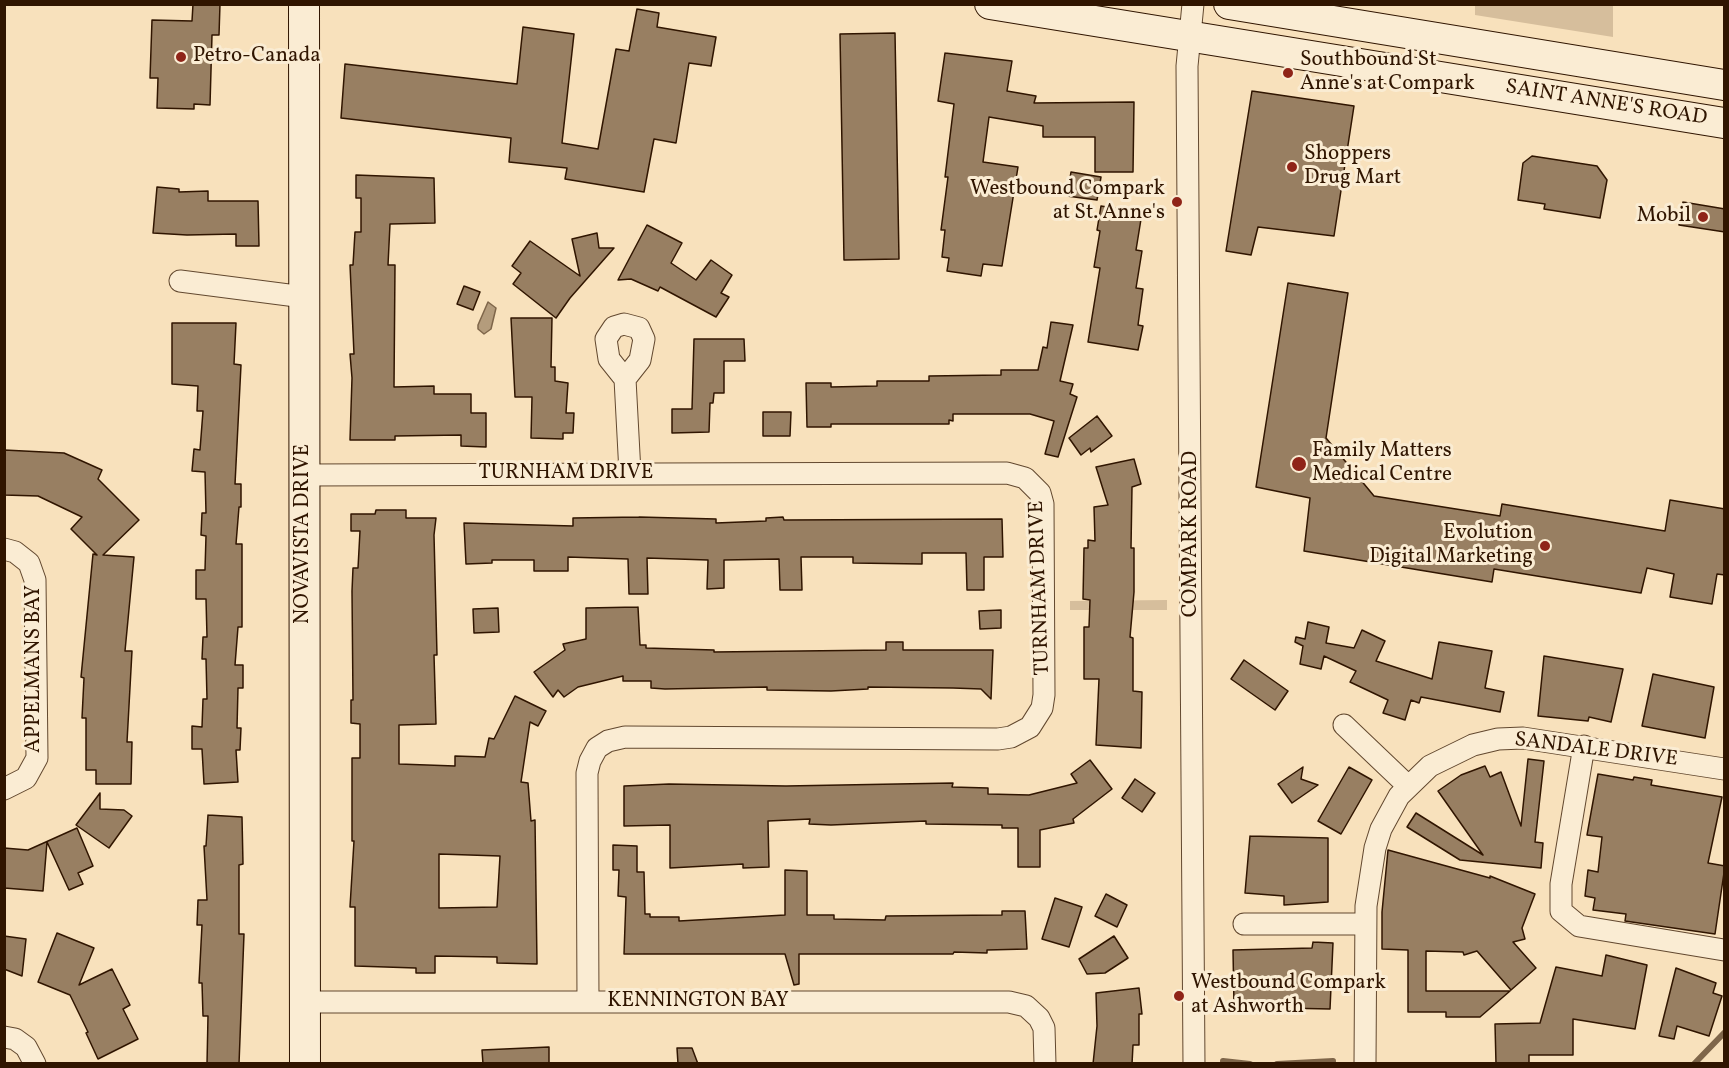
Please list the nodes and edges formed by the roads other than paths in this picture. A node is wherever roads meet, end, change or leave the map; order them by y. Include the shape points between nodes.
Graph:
1 (304, 4) edge
2 (990, 4) edge
3 (1193, 4) edge
4 (1229, 4) edge
5 (1189, 37) junction
6 (1725, 86) edge
7 (1725, 123) edge
8 (180, 281) dead end
9 (304, 297) junction
10 (625, 379) dead end
11 (630, 473) junction
12 (304, 475) junction
13 (4, 549) edge
14 (1344, 725) dead end
15 (1584, 746) junction
16 (1725, 769) edge
17 (1408, 786) junction
18 (4, 789) edge
19 (1244, 924) dead end
20 (1365, 924) junction
21 (1725, 950) edge
22 (305, 1002) junction
23 (588, 1002) junction
24 (4, 1036) edge
25 (35, 1064) edge
26 (305, 1064) edge
27 (1045, 1064) edge
28 (1194, 1064) edge
29 (1365, 1064) edge

1 - 9 main road, NOVAVISTA DRIVE
2 - 5 main road, SAINT ANNE'S ROAD
3 - 5 street, COMPARK ROAD
4 - 6 main road, SAINT ANNE'S ROAD
5 - 7 main road, SAINT ANNE'S ROAD
5 - 28 street, COMPARK ROAD
8 - 9 street
9 - 12 main road, NOVAVISTA DRIVE
10 - 11 street
11 - 12 street, TURNHAM DRIVE
11 - 23 street, TURNHAM DRIVE via 999,473 1024,478 1040,493 1043,504 1044,695 1042,708 1030,727 998,739 625,737 597,748 587,773
12 - 22 main road, NOVAVISTA DRIVE
13 - 18 street, APPELMANS BAY via 29,563 36,580 37,758 26,778
14 - 17 street
15 - 16 street, SANDALE DRIVE
15 - 17 street, SANDALE DRIVE via 1523,738 1498,739 1473,745 1430,766
15 - 21 street via 1561,884 1561,911 1579,926
17 - 20 street, SANDALE DRIVE via 1389,812 1375,848
19 - 20 street
20 - 29 street, SANDALE DRIVE
22 - 23 street, KENNINGTON BAY
22 - 26 main road, NOVAVISTA DRIVE
23 - 27 street, KENNINGTON BAY via 1009,1002 1026,1006 1039,1018 1044,1028
24 - 25 street via 26,1047

